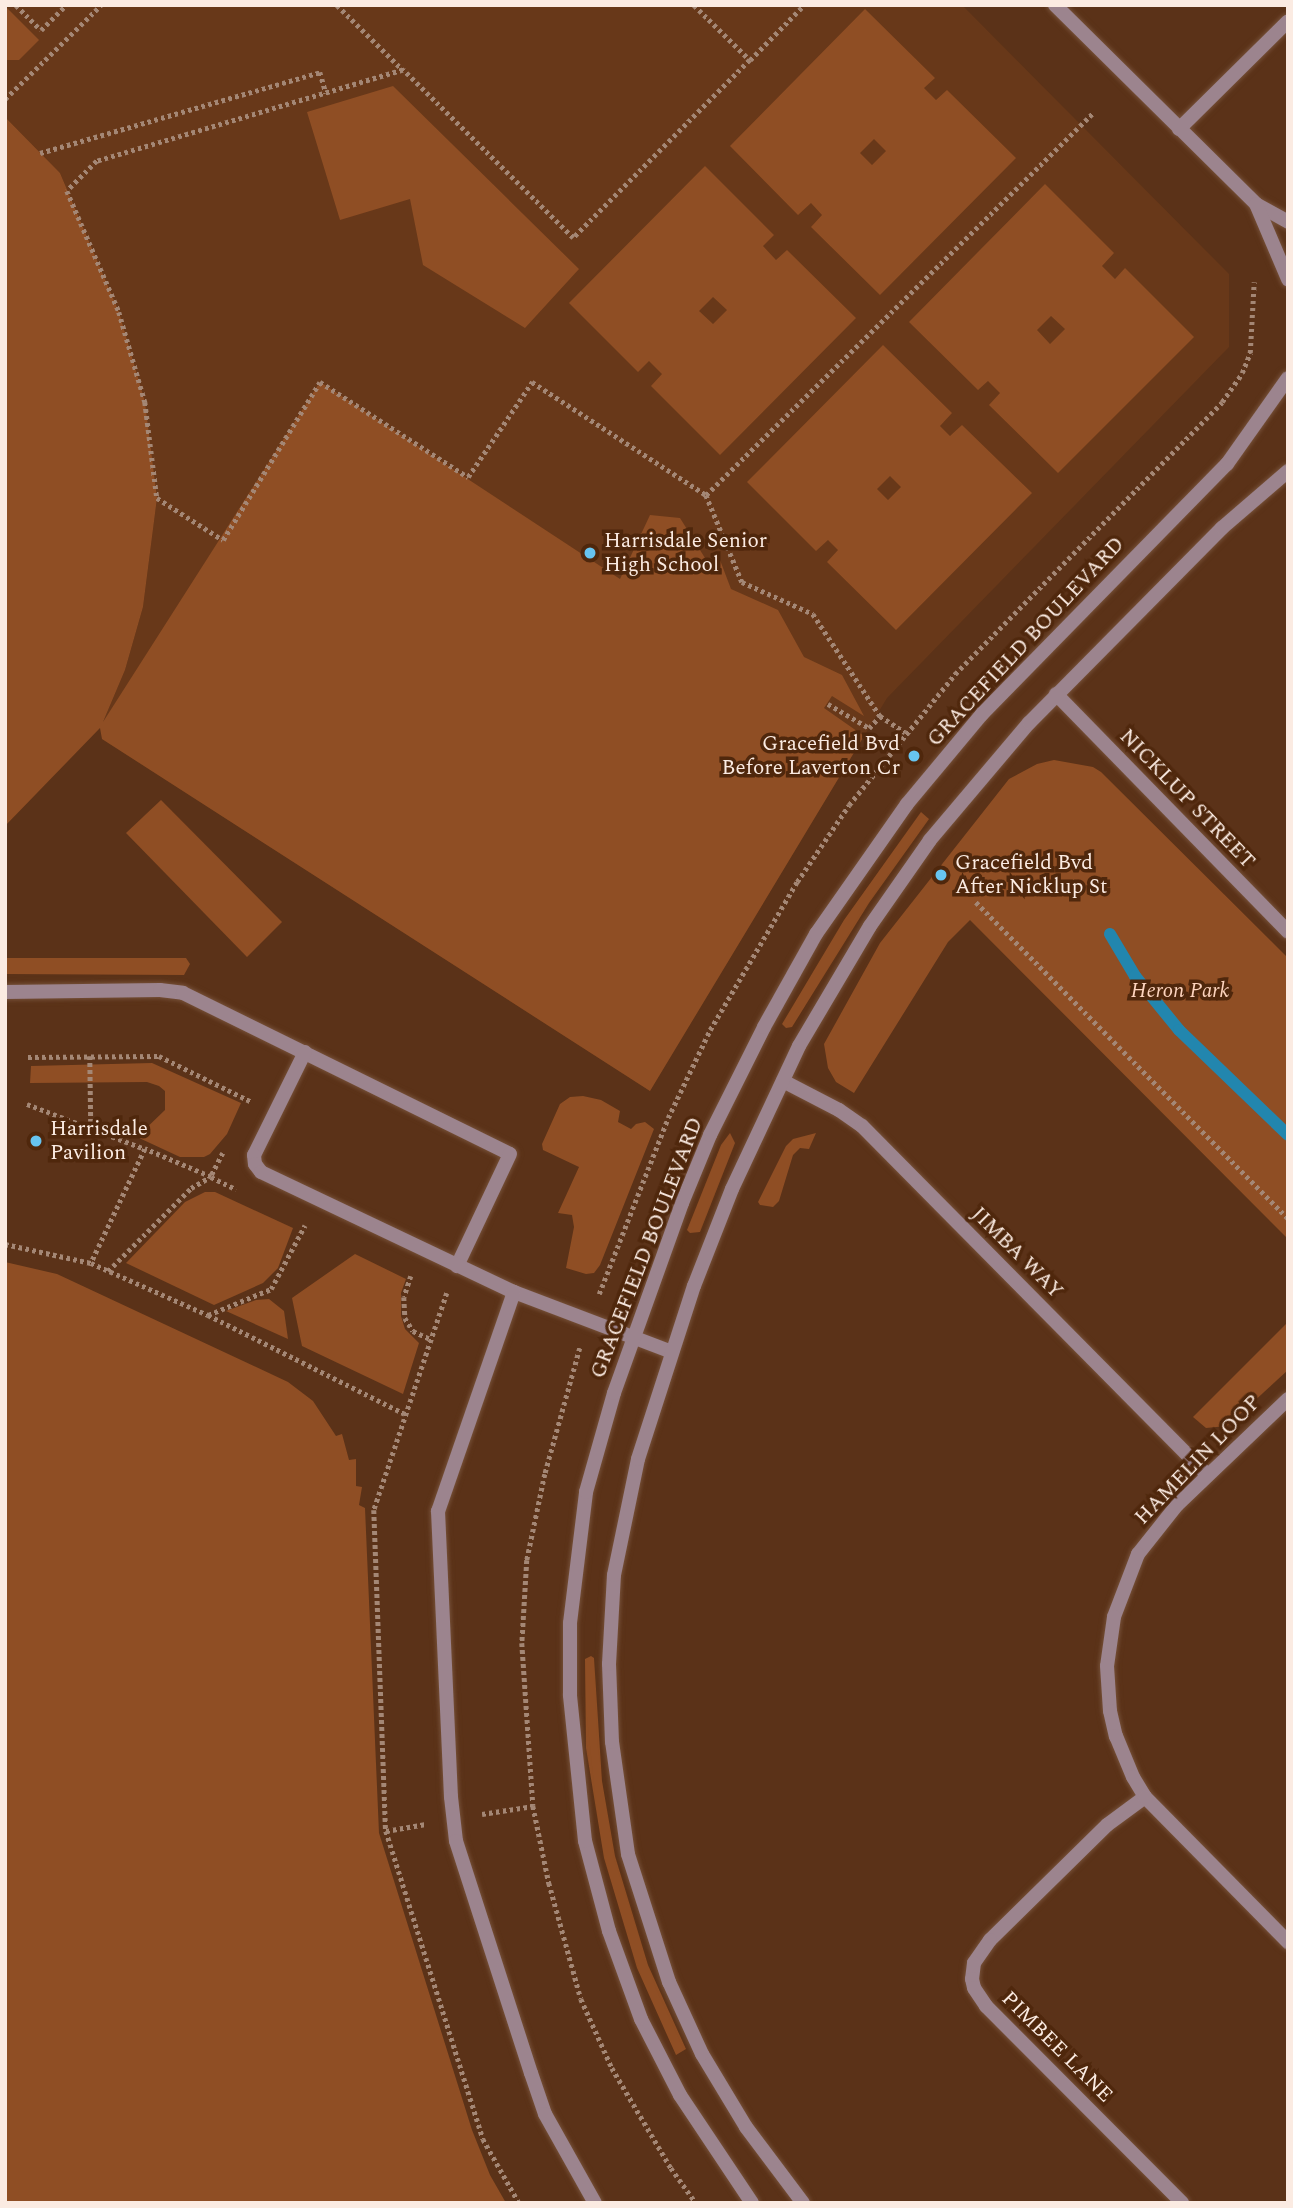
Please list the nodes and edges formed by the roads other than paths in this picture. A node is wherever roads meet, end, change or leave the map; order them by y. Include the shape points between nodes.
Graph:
1 (1055, 5) edge
2 (1288, 21) edge
3 (1179, 129) junction
4 (1256, 204) junction
5 (1288, 222) edge
6 (1288, 279) edge
7 (1288, 378) edge
8 (1288, 471) edge
9 (1056, 694) junction
10 (1288, 932) edge
11 (5, 992) edge
12 (304, 1052) junction
13 (783, 1081) junction
14 (457, 1266) junction
15 (514, 1292) junction
16 (633, 1338) junction
17 (672, 1352) junction
18 (1288, 1399) edge
19 (1207, 1475) junction
20 (1145, 1797) junction
21 (1288, 1942) edge
22 (595, 2203) edge
23 (752, 2203) edge
24 (803, 2203) edge
25 (1182, 2203) edge

1 - 3 street
2 - 3 street
3 - 4 street
4 - 5 street
4 - 6 street
7 - 16 street, GRACEFIELD BOULEVARD via 1227,464 982,714 874,849 796,969 729,1097 682,1203
8 - 9 street via 1241,509
9 - 10 street, NICKLUP STREET
9 - 13 street via 980,779 897,886 821,1005
11 - 12 street via 183,993
12 - 14 street via 254,1154 255,1164 261,1172
12 - 14 street via 510,1154
13 - 17 street via 718,1221
13 - 19 street, JIMBA WAY via 862,1126
14 - 15 street
15 - 16 street
15 - 22 street via 438,1511 451,1797 456,1841 545,2114
16 - 17 street
16 - 23 street, GRACEFIELD BOULEVARD via 586,1492 577,1556 569,1661 579,1798 598,1893 641,2018 680,2095
17 - 24 street via 630,1490 614,1575 610,1693 622,1821 652,1935 698,2046 732,2105
18 - 19 street, HAMELIN LOOP
19 - 20 street, HAMELIN LOOP via 1138,1554 1120,1596 1109,1643 1108,1689 1116,1736
20 - 21 street, HAMELIN LOOP
20 - 25 street, PIMBEE LANE via 1107,1825 989,1940 974,1963 972,1979 986,2006

